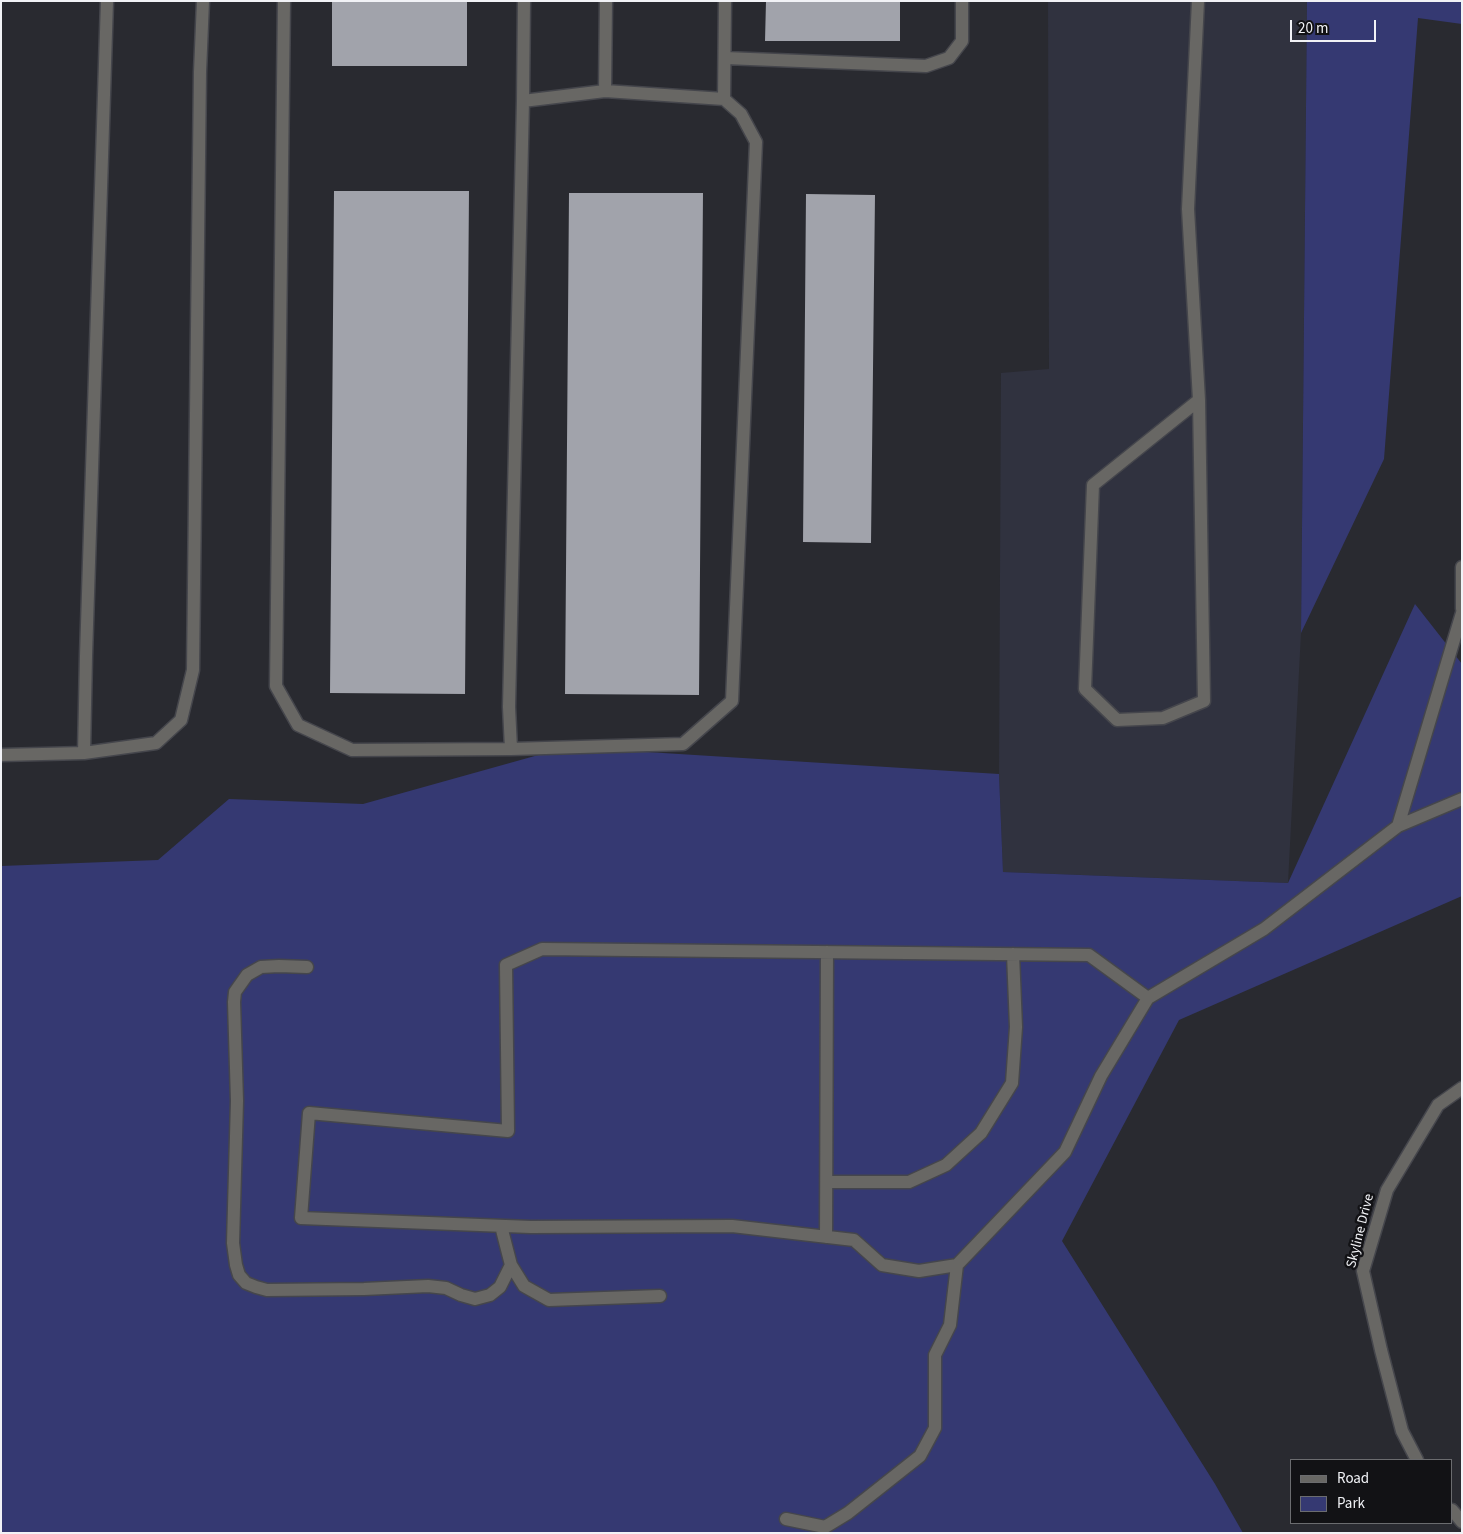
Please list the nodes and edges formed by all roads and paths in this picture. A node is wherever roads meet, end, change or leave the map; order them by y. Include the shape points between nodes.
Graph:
1 (107, 1) edge
2 (203, 1) edge
3 (284, 1) edge
4 (524, 1) edge
5 (606, 1) edge
6 (726, 1) edge
7 (962, 1) edge
8 (1198, 1) edge
9 (725, 58) junction
10 (605, 91) junction
11 (724, 100) junction
12 (523, 101) junction
13 (1199, 400) junction
14 (1462, 567) edge
15 (1462, 609) edge
16 (1462, 613) edge
17 (511, 749) junction
18 (84, 753) junction
19 (1, 754) edge
20 (1462, 799) edge
21 (1398, 826) junction
22 (827, 952) junction
23 (1013, 954) junction
24 (307, 967) dead end
25 (1148, 998) junction
26 (1462, 1088) edge
27 (827, 1182) junction
28 (501, 1226) junction
29 (826, 1237) junction
30 (511, 1265) junction
31 (957, 1265) junction
32 (660, 1296) dead end
33 (1416, 1459) edge
34 (1453, 1511) edge
35 (786, 1519) dead end
36 (1462, 1522) edge

1 - 18 street
2 - 18 street via 193,670 181,720 156,744
3 - 17 street via 276,686 298,725 352,750
4 - 12 street
5 - 10 street
6 - 9 street
7 - 9 street via 962,41 949,58 926,66
8 - 13 street via 1188,209
9 - 11 street
10 - 11 street
10 - 12 street
11 - 17 street via 741,114 756,142 732,701 684,744
12 - 17 street via 509,707
13 - 13 street via 1093,485 1084,689 1117,720 1163,718 1204,701
14 - 15 street
16 - 21 street
18 - 19 street
20 - 21 street
21 - 25 street via 1264,928
22 - 23 street
22 - 27 street
22 - 28 street via 542,949 506,965 508,1131 309,1113 301,1218
23 - 25 street via 1088,955
23 - 27 street via 1016,1027 1012,1083 981,1133 946,1165 909,1182
24 - 30 street via 261,967 247,974 235,992 237,1102 233,1243 239,1275 246,1283 267,1290 428,1286 446,1288 476,1299 490,1295 500,1287
25 - 31 street via 1101,1076 1065,1152
26 - 33 street, Skyline Drive via 1438,1105 1387,1190 1363,1271 1402,1430
27 - 29 street
28 - 29 street via 732,1226
28 - 30 street
29 - 31 street via 854,1240 882,1265 919,1271
30 - 32 street via 524,1286 549,1300
31 - 35 street via 950,1325 935,1355 935,1428 920,1456 848,1513 825,1527
34 - 36 street

